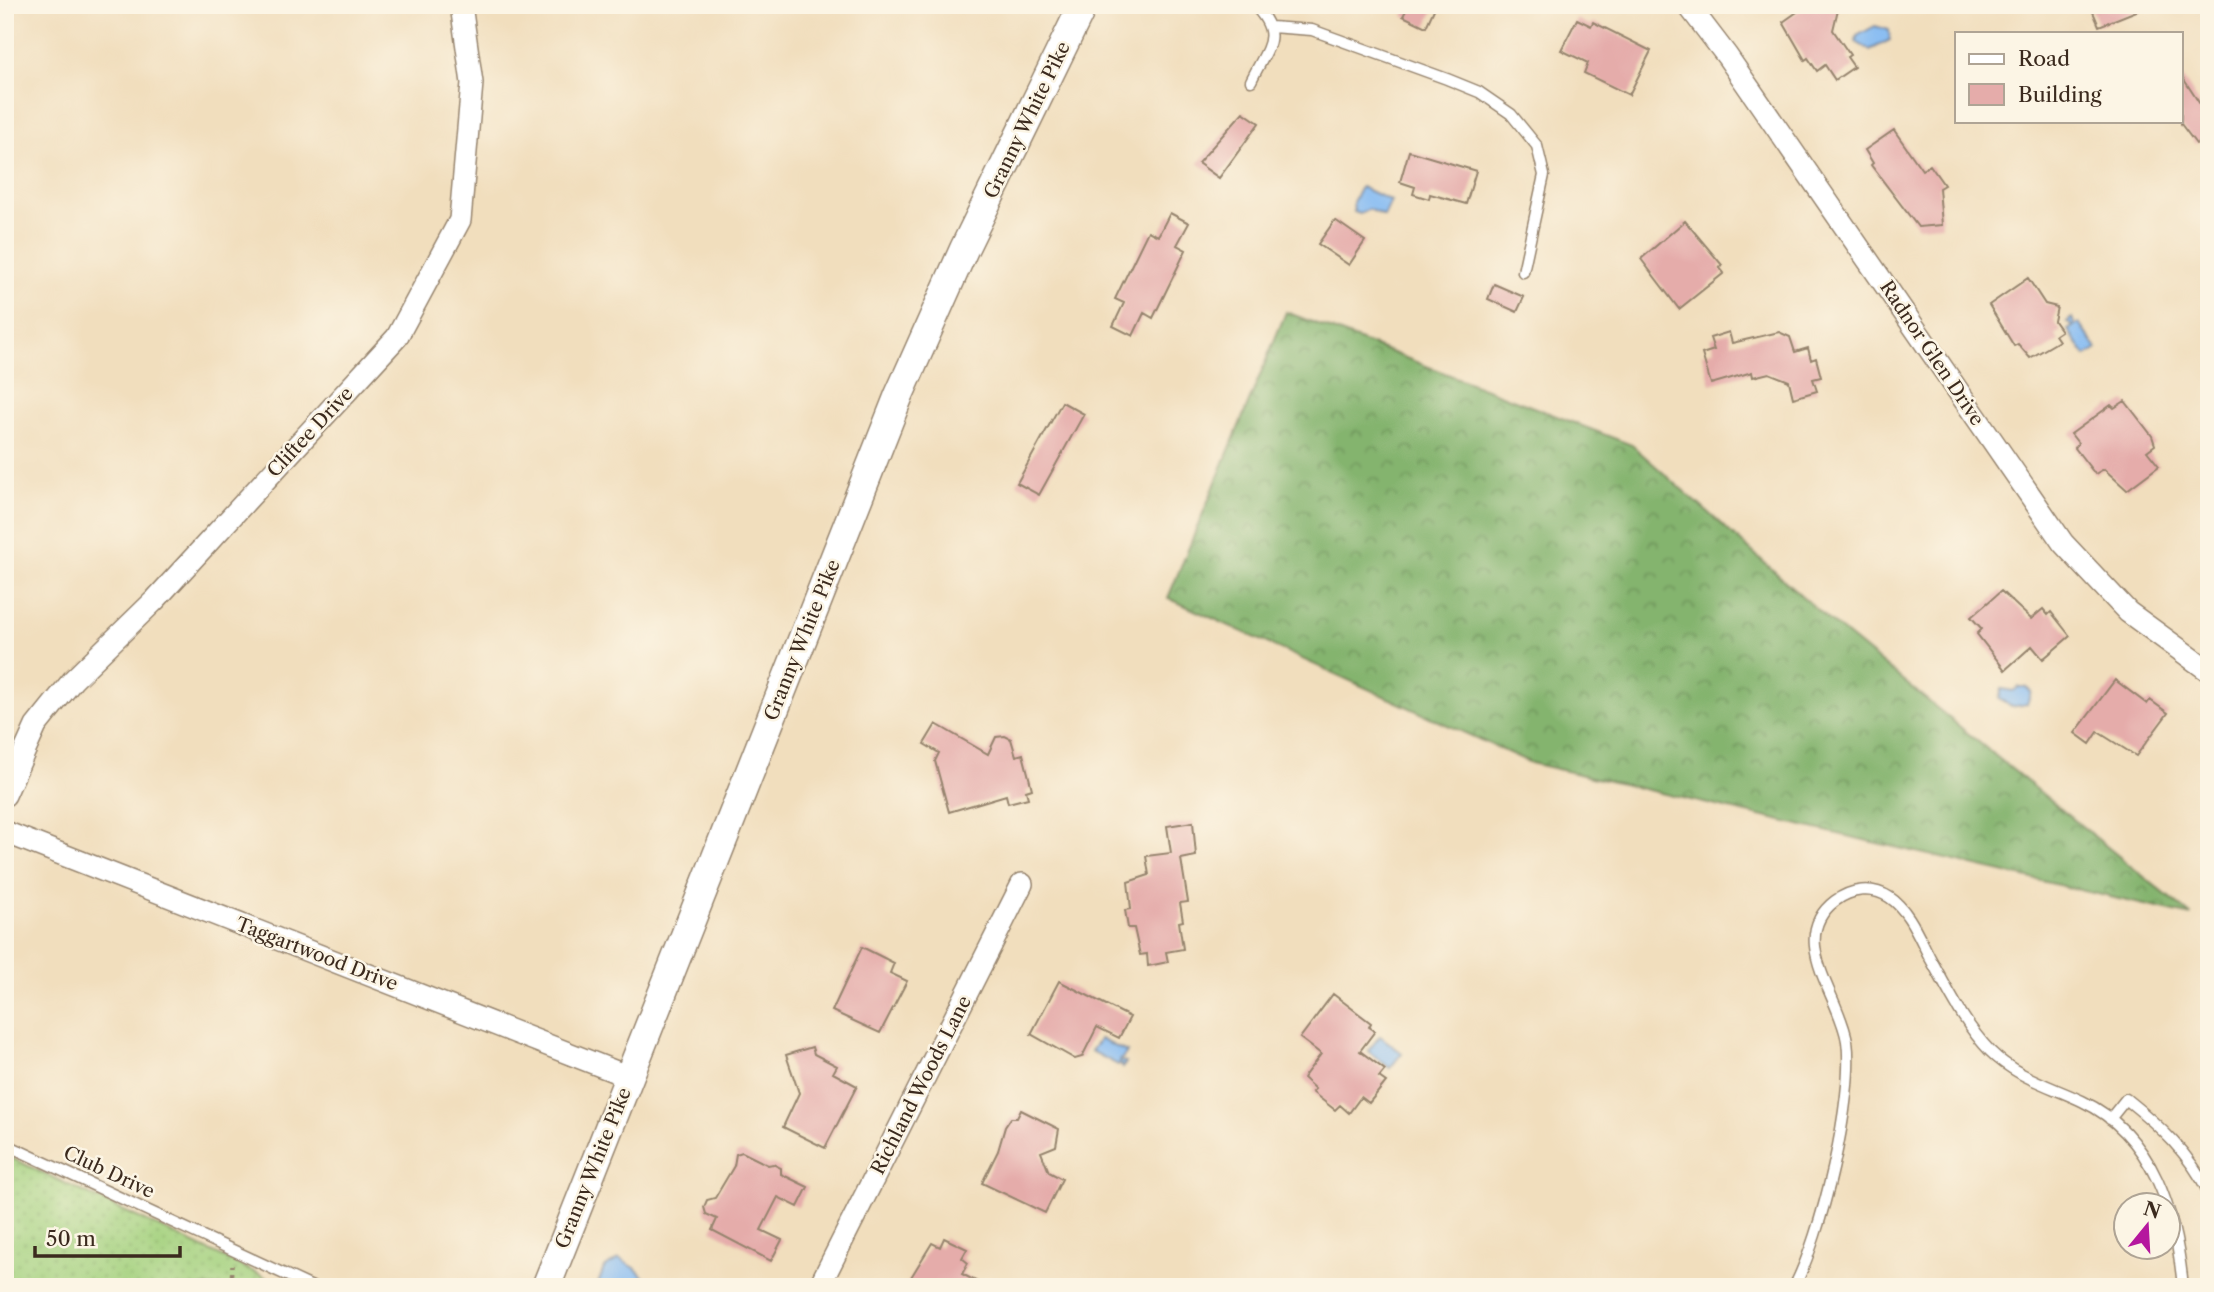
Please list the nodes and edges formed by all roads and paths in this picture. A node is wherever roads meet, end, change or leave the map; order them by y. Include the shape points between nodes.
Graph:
1 (461, 5) edge
2 (1083, 5) edge
3 (1254, 5) edge
4 (1688, 5) edge
5 (1271, 27) junction
6 (1251, 81) dead end
7 (1523, 272) dead end
8 (2209, 671) edge
9 (5, 795) edge
10 (5, 832) edge
11 (1021, 884) dead end
12 (629, 1077) junction
13 (2110, 1119) junction
14 (5, 1144) edge
15 (2209, 1193) edge
16 (236, 1250) junction
17 (231, 1287) edge
18 (312, 1287) edge
19 (546, 1287) edge
20 (819, 1287) edge
21 (1794, 1287) edge
22 (2183, 1287) edge

1 - 9 street, Cliftee Drive via 472,83 460,220 397,337 155,600 73,680 36,726
2 - 12 main road, Granny White Pike via 898,396
3 - 5 lane
4 - 8 street, Radnor Glen Drive via 2063,542 2128,611
5 - 6 lane via 1272,36
5 - 7 lane via 1312,30 1479,92 1511,114 1536,146 1544,174
10 - 12 street, Taggartwood Drive
11 - 20 street, Richland Woods Lane
12 - 19 main road, Granny White Pike
13 - 15 lane via 2126,1099 2176,1143
13 - 21 lane via 2084,1102 2024,1076 1993,1054 1965,1018 1907,915 1892,899 1868,890 1843,896 1822,915 1813,940 1845,1032 1848,1085 1816,1236
13 - 22 lane via 2146,1160 2166,1197 2176,1227
14 - 16 lane, Club Drive
16 - 17 path
16 - 18 lane, Club Drive

